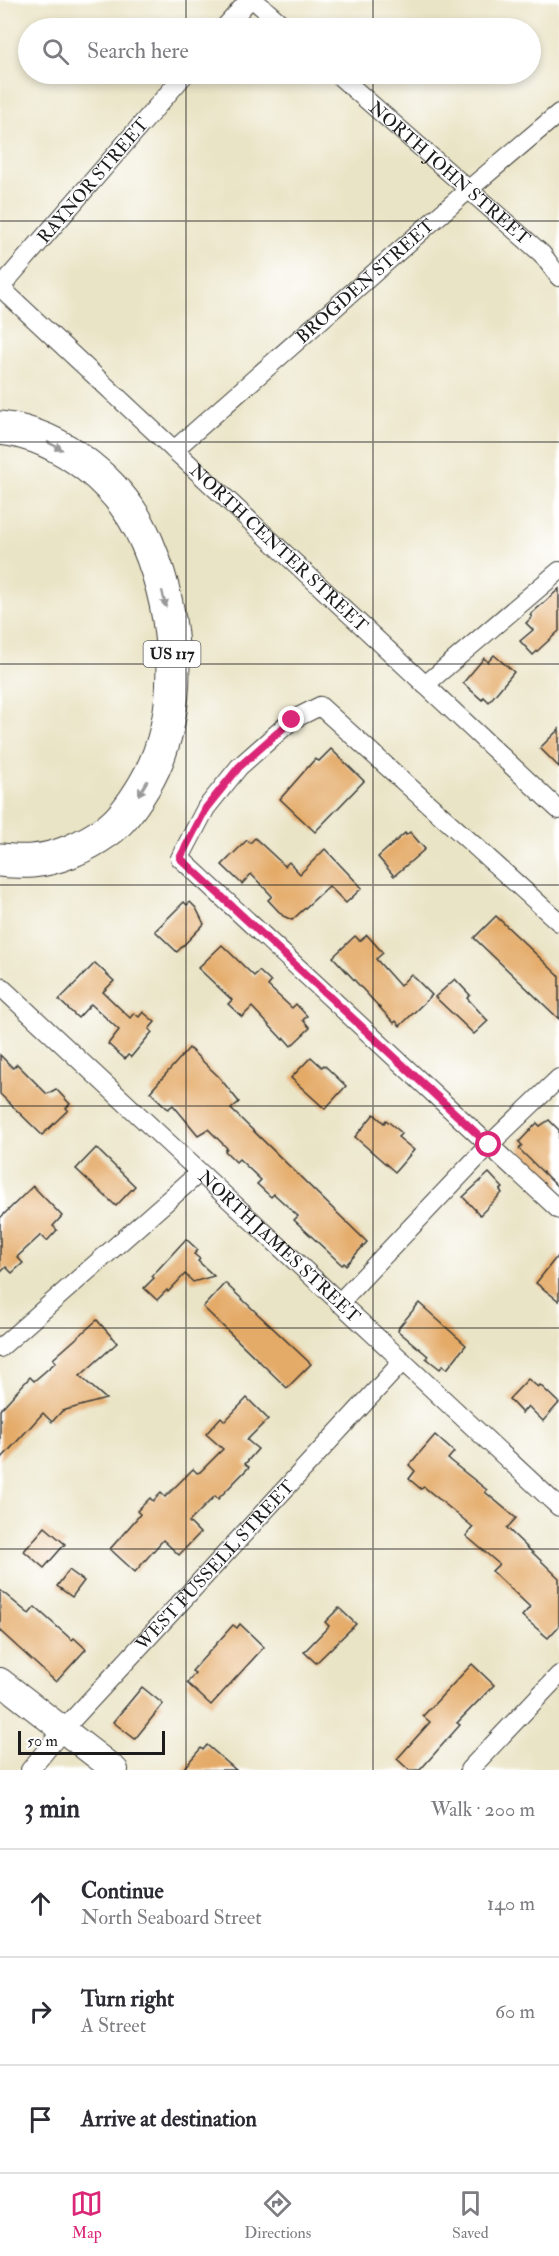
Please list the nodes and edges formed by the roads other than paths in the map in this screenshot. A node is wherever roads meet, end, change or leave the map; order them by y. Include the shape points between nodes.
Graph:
1 (249, 0) edge
2 (254, 0) edge
3 (233, 18) edge
4 (275, 18) edge
5 (176, 84) edge
6 (348, 84) edge
7 (559, 113) edge
8 (468, 190) junction
9 (559, 277) edge
10 (0, 288) edge
11 (0, 428) edge
12 (174, 450) junction
13 (559, 571) edge
14 (425, 685) junction
15 (559, 810) edge
16 (0, 860) edge
17 (559, 922) edge
18 (0, 986) edge
19 (559, 1078) edge
20 (489, 1145) junction
21 (199, 1173) junction
22 (559, 1210) edge
23 (339, 1303) junction
24 (0, 1348) edge
25 (402, 1362) junction
26 (559, 1507) edge
27 (559, 1675) edge
28 (0, 1681) edge
29 (62, 1731) junction
30 (30, 1770) edge
31 (115, 1770) edge
32 (469, 1770) edge

1 - 3 street
2 - 4 street
5 - 10 street, RAYNOR STREET
6 - 8 street, NORTH JOHN STREET
7 - 8 street, BROGDEN STREET
8 - 9 street, NORTH JOHN STREET via 542,254
8 - 12 street, BROGDEN STREET
10 - 12 street, NORTH CENTER STREET
11 -> 16 highway, US 117 via 20,430 83,461 128,510 147,543 160,584 172,657 166,729 155,768 134,802 109,830 69,852 33,861
12 - 14 street, NORTH CENTER STREET
13 - 14 street
14 - 15 street, NORTH CENTER STREET
17 - 20 street via 320,706 292,720 239,767 206,808 180,858
18 - 21 street, NORTH JAMES STREET
19 - 20 street
20 - 22 street
20 - 23 street
21 - 23 street, NORTH JAMES STREET
21 - 24 street
23 - 25 street, NORTH JAMES STREET
25 - 26 street, NORTH JAMES STREET
25 - 29 street, WEST FUSSELL STREET
27 - 32 street
28 - 29 main road
29 - 30 street, WEST FUSSELL STREET
29 - 31 main road

